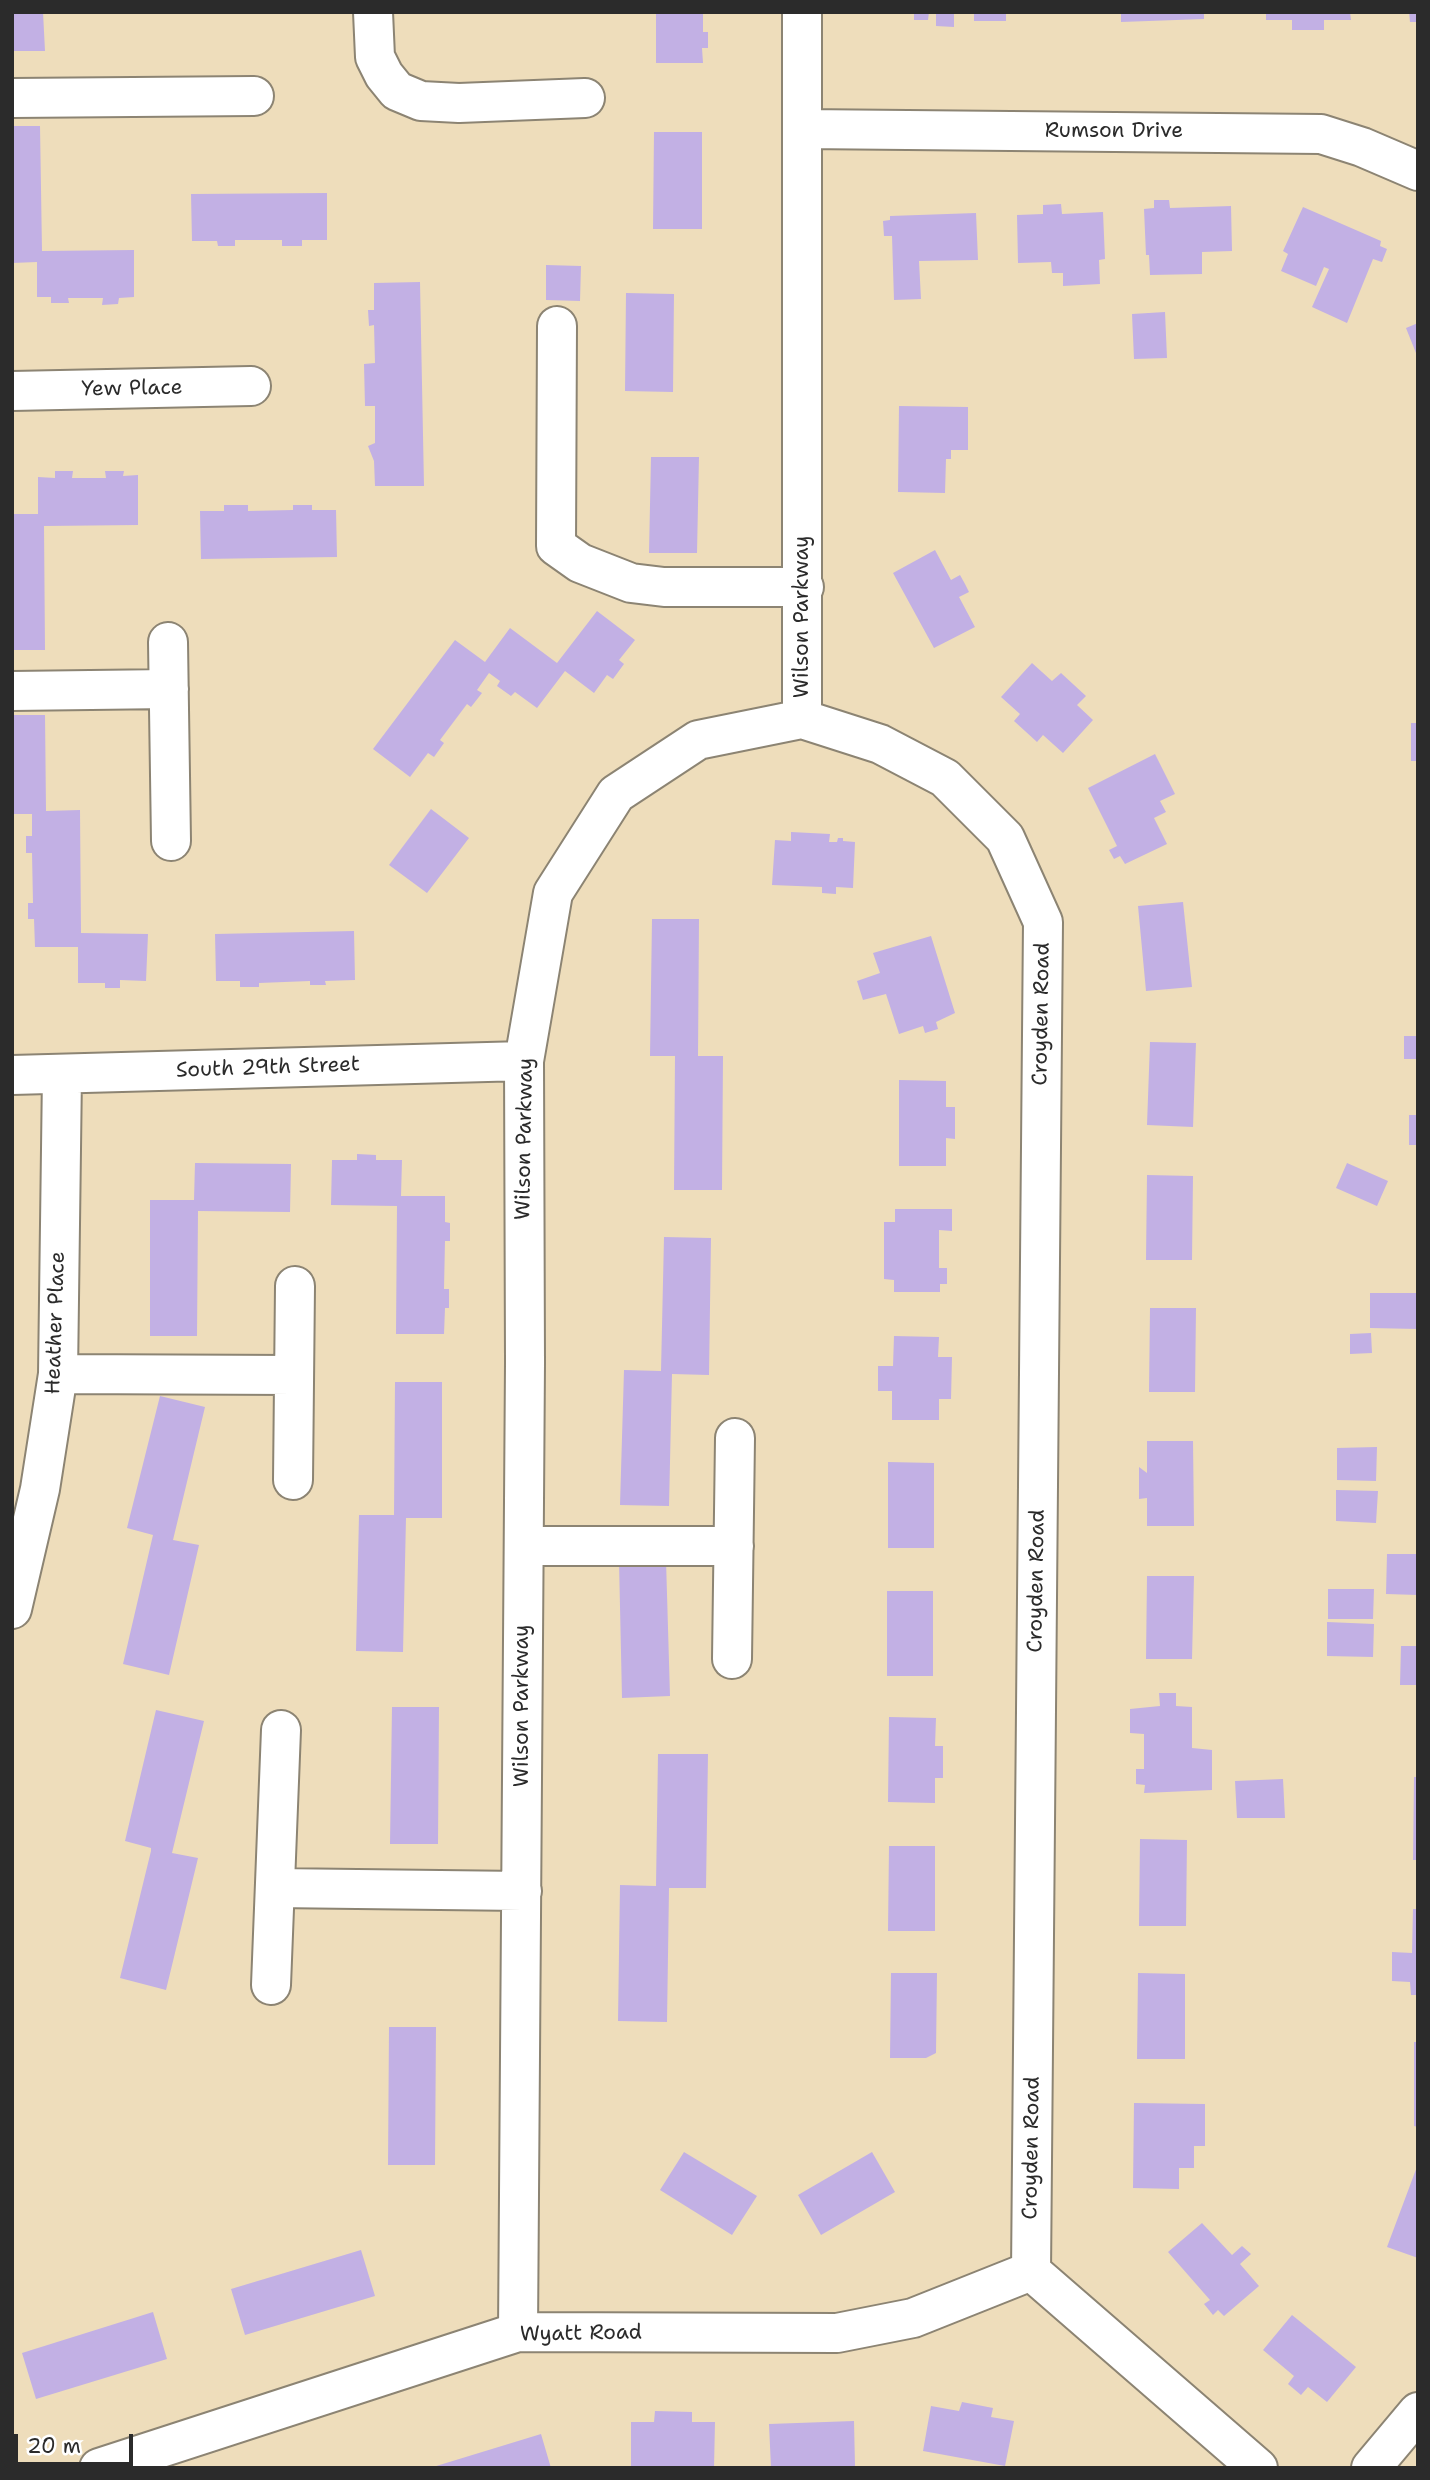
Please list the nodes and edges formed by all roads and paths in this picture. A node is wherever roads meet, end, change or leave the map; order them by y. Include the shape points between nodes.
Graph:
1 (373, 12) edge
2 (802, 12) edge
3 (254, 96) dead end
4 (12, 98) edge
5 (585, 98) dead end
6 (804, 130) junction
7 (1414, 164) edge
8 (557, 326) dead end
9 (251, 386) dead end
10 (12, 391) edge
11 (804, 587) junction
12 (169, 642) dead end
13 (169, 689) junction
14 (12, 691) edge
15 (802, 719) junction
16 (171, 841) dead end
17 (524, 1061) junction
18 (62, 1074) junction
19 (12, 1075) edge
20 (295, 1286) dead end
21 (58, 1374) junction
22 (294, 1375) junction
23 (735, 1438) dead end
24 (293, 1480) dead end
25 (524, 1546) junction
26 (734, 1546) junction
27 (12, 1609) edge
28 (732, 1660) dead end
29 (281, 1730) dead end
30 (275, 1888) junction
31 (522, 1891) junction
32 (271, 1985) dead end
33 (1031, 2271) junction
34 (517, 2332) junction
35 (1418, 2412) edge
36 (100, 2468) edge
37 (1258, 2468) edge
38 (1371, 2468) edge

1 - 5 street via 375,57 384,75 397,91 421,101
2 - 6 street, Wilson Parkway
3 - 4 street
6 - 7 street, Rumson Drive via 1321,134
6 - 11 street, Wilson Parkway
8 - 11 street via 556,546 580,563 631,583
9 - 10 street, Yew Place
11 - 15 street, Wilson Parkway
12 - 13 street
13 - 14 street
13 - 16 street
15 - 17 street, Wilson Parkway via 698,740 616,794 553,893
15 - 33 street, Croyden Road via 880,744 945,778 1005,838 1043,922
17 - 18 street, South 29th Street
17 - 25 street, Wilson Parkway
18 - 19 street, South 29th Street
18 - 21 street, Heather Place
20 - 22 street
21 - 22 street
21 - 27 street, Heather Place via 40,1489
22 - 24 street
23 - 26 street
25 - 26 street
25 - 31 street, Wilson Parkway
26 - 28 street
29 - 30 street
30 - 31 street
30 - 32 street
31 - 34 street, Wilson Parkway
33 - 34 street, Wyatt Road via 913,2318 837,2333
33 - 37 street
34 - 36 street, Wyatt Road
35 - 38 street

